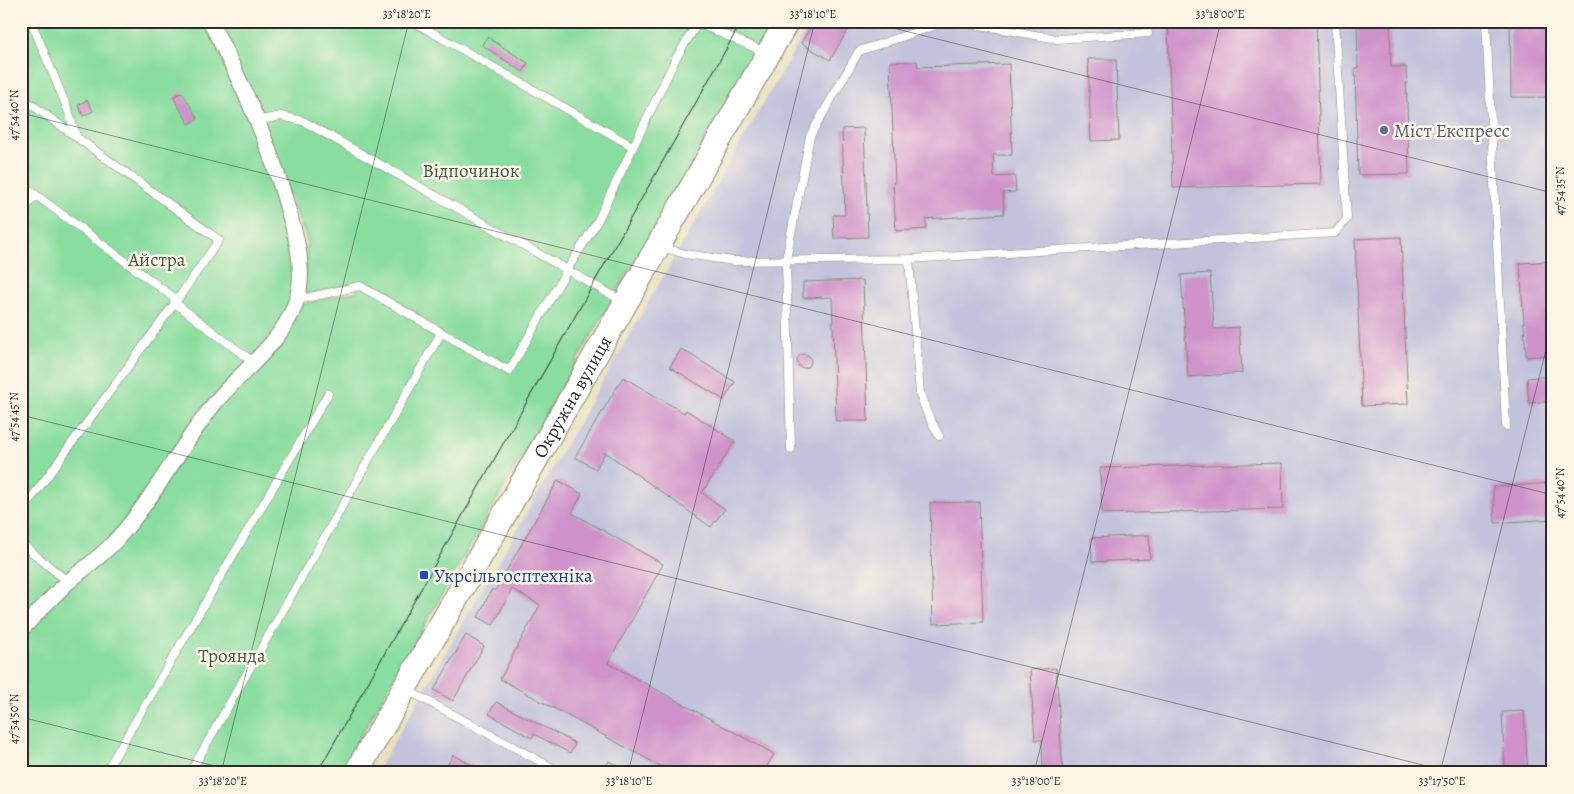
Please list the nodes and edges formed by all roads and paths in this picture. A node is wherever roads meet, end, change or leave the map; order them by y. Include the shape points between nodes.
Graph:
1 (31, 21) edge
2 (210, 21) edge
3 (412, 21) edge
4 (787, 21) edge
5 (949, 21) edge
6 (957, 21) edge
7 (1335, 21) edge
8 (1486, 21) edge
9 (696, 22) edge
10 (1148, 33) dead end
11 (769, 54) junction
12 (21, 97) edge
13 (256, 120) junction
14 (76, 136) junction
15 (632, 146) junction
16 (21, 184) edge
17 (36, 195) junction
18 (21, 212) edge
19 (658, 246) junction
20 (909, 259) junction
21 (786, 260) junction
22 (566, 270) junction
23 (297, 300) junction
24 (175, 303) junction
25 (626, 303) junction
26 (441, 333) junction
27 (254, 362) junction
28 (328, 394) dead end
29 (1506, 426) dead end
30 (939, 436) dead end
31 (791, 449) dead end
32 (27, 504) dead end
33 (21, 543) edge
34 (68, 582) junction
35 (21, 630) edge
36 (404, 688) junction
37 (105, 773) edge
38 (190, 773) edge
39 (356, 773) edge
40 (562, 773) edge

1 - 14 lane
2 - 13 street via 240,79
3 - 15 lane
4 - 11 main road, Окружна вулиця
5 - 21 lane via 859,51 810,136
6 - 10 lane via 1056,39
7 - 20 lane via 1346,219 1335,233
8 - 29 lane
9 - 11 lane
9 - 15 lane
11 - 19 main road, Окружна вулиця
12 - 14 lane
13 - 22 lane via 282,116 302,121
13 - 23 street via 280,178 299,250 301,270
14 - 24 lane via 219,240
15 - 22 lane via 597,222
16 - 17 lane
17 - 18 lane
17 - 24 lane via 173,297
19 - 21 lane via 713,259
19 - 25 main road, Окружна вулиця
20 - 21 lane
20 - 30 lane via 920,394
21 - 31 lane
22 - 25 lane
22 - 26 lane via 509,371
23 - 26 lane via 360,286
23 - 27 street via 291,318
24 - 27 lane
24 - 32 lane
25 - 36 main road, Окружна вулиця
26 - 38 lane
27 - 34 street via 218,400 118,539
28 - 37 lane
33 - 34 lane
34 - 35 street
36 - 39 main road, Окружна вулиця
36 - 40 lane

